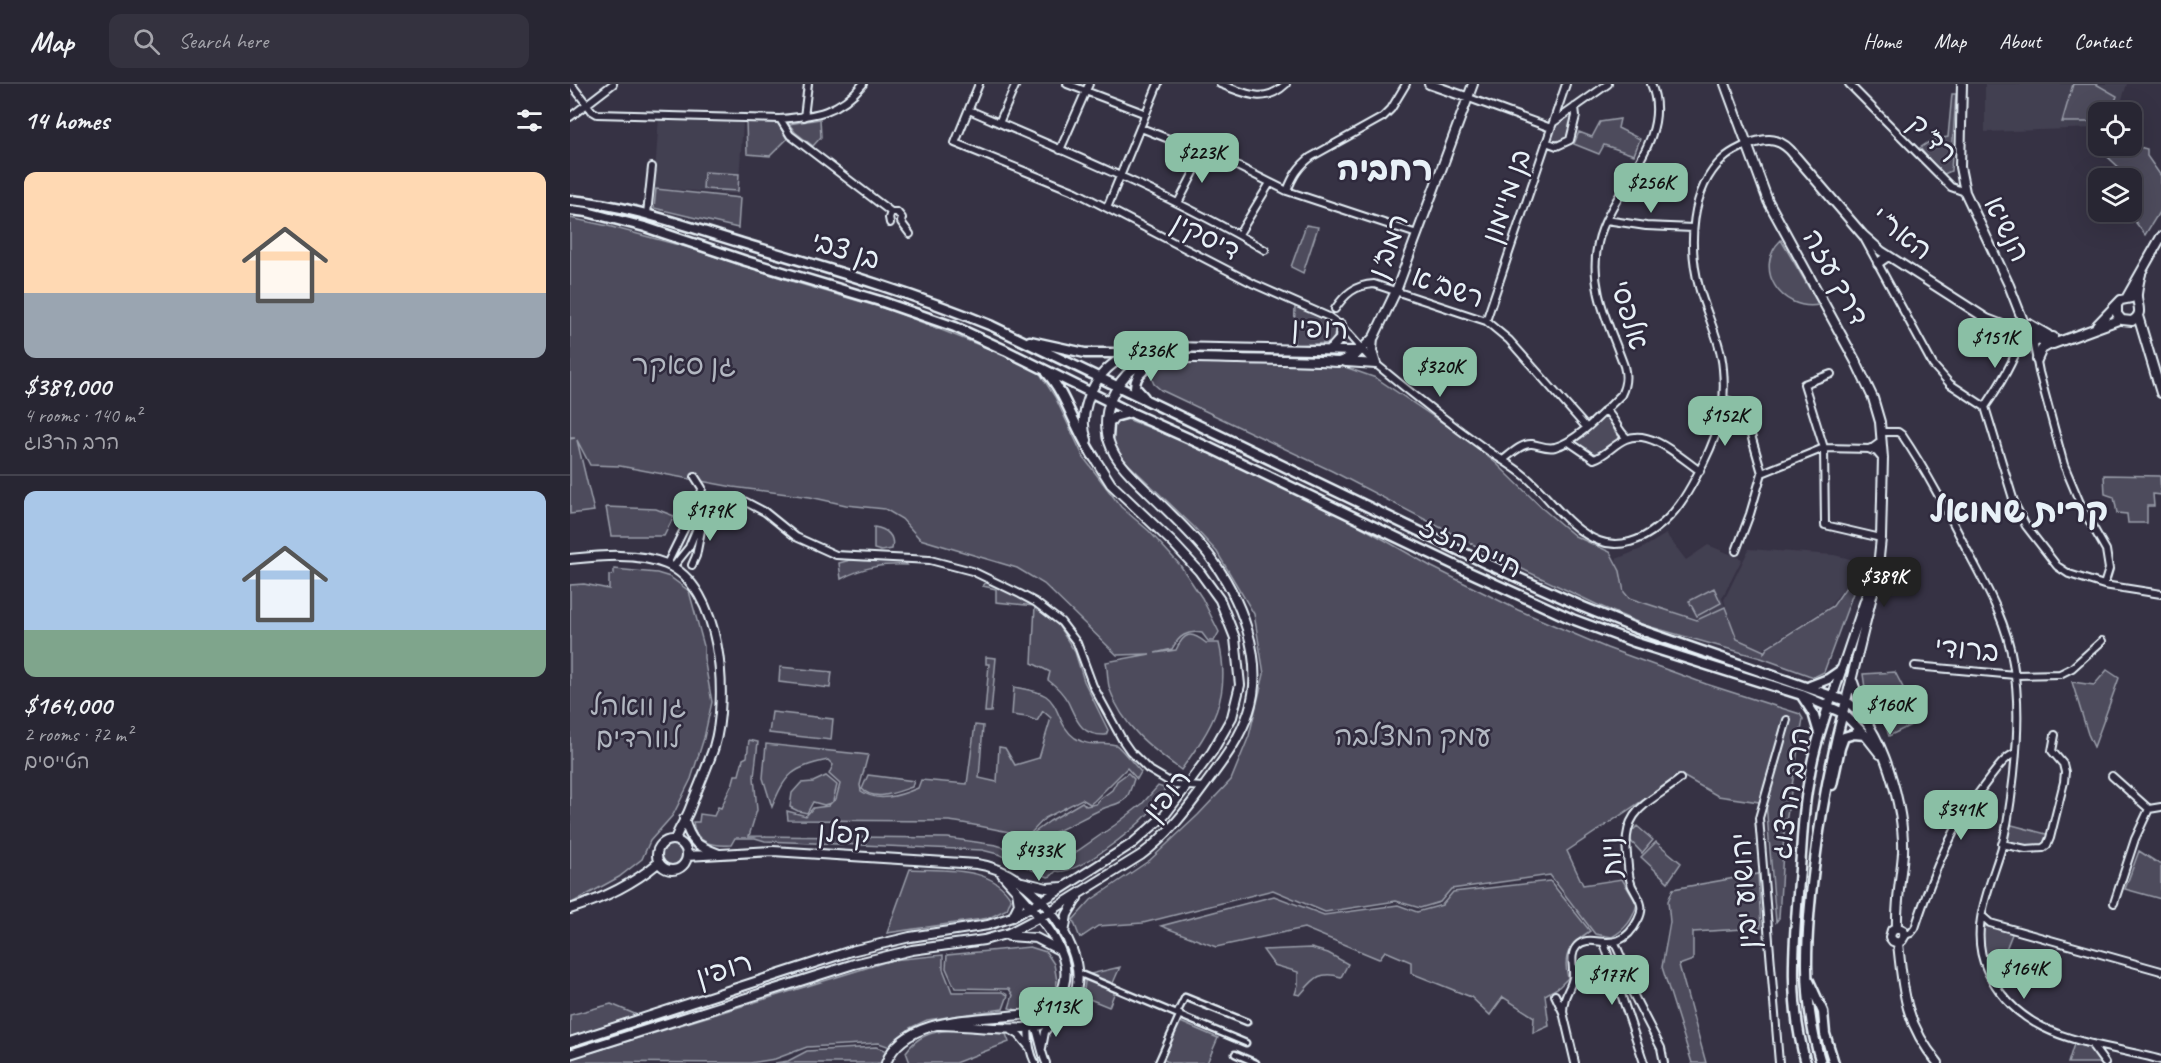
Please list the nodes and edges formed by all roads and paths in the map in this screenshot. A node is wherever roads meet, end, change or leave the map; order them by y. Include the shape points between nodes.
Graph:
1 (571, 84) edge
2 (613, 84) edge
3 (808, 84) edge
4 (863, 84) edge
5 (980, 84) edge
6 (1016, 84) edge
7 (1067, 84) edge
8 (1089, 84) edge
9 (1158, 84) edge
10 (1220, 84) edge
11 (1286, 84) edge
12 (1406, 84) edge
13 (1429, 84) edge
14 (1473, 84) edge
15 (1566, 84) edge
16 (1608, 84) edge
17 (1652, 84) edge
18 (1725, 84) edge
19 (1849, 84) edge
20 (1962, 84) edge
21 (1086, 91) junction
22 (1469, 98) junction
23 (587, 104) junction
24 (1575, 107) junction
25 (969, 110) junction
26 (1146, 114) junction
27 (570, 117) edge
28 (804, 117) junction
29 (780, 119) junction
30 (999, 123) junction
31 (1552, 125) junction
32 (1141, 128) junction
33 (1546, 142) junction
34 (1746, 145) junction
35 (1060, 150) junction
36 (1204, 153) junction
37 (652, 167) dead end
38 (1119, 176) junction
39 (1270, 183) junction
40 (1287, 191) junction
41 (1965, 192) junction
42 (570, 200) edge
43 (1178, 203) junction
44 (1107, 208) junction
45 (570, 210) edge
46 (891, 212) junction
47 (647, 214) junction
48 (1606, 220) junction
49 (890, 223) dead end
50 (1694, 228) junction
51 (910, 234) dead end
52 (1239, 234) junction
53 (1417, 234) junction
54 (1863, 235) junction
55 (2161, 237) edge
56 (1265, 250) dead end
57 (1888, 256) junction
58 (1878, 263) junction
59 (2141, 274) junction
60 (2010, 285) junction
61 (1396, 291) junction
62 (2127, 297) junction
63 (2137, 302) junction
64 (2116, 306) junction
65 (2018, 307) junction
66 (1335, 309) dead end
67 (2138, 316) junction
68 (2121, 319) junction
69 (1486, 321) junction
70 (2130, 321) junction
71 (2029, 324) junction
72 (1341, 325) junction
73 (2004, 326) junction
74 (2093, 328) junction
75 (2032, 335) junction
76 (1012, 337) junction
77 (1374, 337) junction
78 (2021, 340) dead end
79 (2053, 340) junction
80 (1330, 349) junction
81 (2149, 350) junction
82 (1361, 351) junction
83 (1136, 353) junction
84 (2037, 360) junction
85 (1160, 361) junction
86 (1339, 362) junction
87 (1376, 364) junction
88 (1042, 369) junction
89 (1831, 374) dead end
90 (1098, 378) junction
91 (1117, 387) junction
92 (1090, 393) junction
93 (2161, 393) edge
94 (1723, 399) junction
95 (1110, 402) junction
96 (1154, 404) junction
97 (1985, 407) junction
98 (1605, 410) junction
99 (1134, 414) junction
100 (1586, 427) junction
101 (1881, 432) junction
102 (1108, 438) junction
103 (1628, 438) junction
104 (1882, 441) junction
105 (1569, 442) junction
106 (1824, 448) junction
107 (1871, 449) junction
108 (1094, 457) junction
109 (1883, 458) junction
110 (1503, 460) junction
111 (1700, 471) junction
112 (1762, 472) junction
113 (695, 477) dead end
114 (708, 510) junction
115 (1881, 538) junction
116 (1736, 551) dead end
117 (570, 559) edge
118 (692, 565) dead end
119 (670, 566) junction
120 (2104, 585) junction
121 (2161, 594) edge
122 (2102, 641) dead end
123 (1915, 666) dead end
124 (1841, 670) junction
125 (2015, 675) junction
126 (1852, 680) junction
127 (1809, 687) junction
128 (1802, 695) junction
129 (1833, 695) junction
130 (1846, 701) junction
131 (1829, 706) junction
132 (1843, 713) junction
133 (1787, 720) dead end
134 (1868, 723) junction
135 (1819, 735) junction
136 (1865, 735) junction
137 (2055, 735) dead end
138 (2015, 753) junction
139 (1885, 761) junction
140 (2112, 776) dead end
141 (1680, 779) dead end
142 (1186, 787) junction
143 (1203, 788) junction
144 (2161, 807) edge
145 (2150, 809) junction
146 (686, 816) junction
147 (1821, 817) junction
148 (675, 840) junction
149 (2002, 844) junction
150 (721, 855) junction
151 (687, 856) junction
152 (658, 863) junction
153 (999, 870) junction
154 (1019, 881) junction
155 (1067, 886) junction
156 (1016, 890) junction
157 (1082, 892) junction
158 (1041, 902) junction
159 (2115, 903) dead end
160 (1032, 907) junction
161 (570, 909) edge
162 (1049, 912) junction
163 (1982, 916) junction
164 (1012, 917) junction
165 (1040, 918) junction
166 (1993, 924) junction
167 (1897, 927) junction
168 (1980, 930) junction
169 (1905, 934) junction
170 (1064, 935) junction
171 (998, 937) junction
172 (1898, 942) junction
173 (1604, 943) junction
174 (1615, 943) junction
175 (1061, 952) junction
176 (2161, 971) edge
177 (1078, 973) junction
178 (1806, 975) junction
179 (1556, 995) dead end
180 (1563, 1012) junction
181 (1030, 1014) junction
182 (1178, 1014) junction
183 (1058, 1016) junction
184 (1247, 1022) dead end
185 (937, 1025) junction
186 (1037, 1026) junction
187 (1004, 1027) junction
188 (1028, 1028) junction
189 (570, 1042) edge
190 (1246, 1043) dead end
191 (2091, 1044) junction
192 (1030, 1049) junction
193 (2117, 1050) junction
194 (570, 1054) edge
195 (1042, 1054) junction
196 (1235, 1054) dead end
197 (2161, 1060) edge
198 (886, 1063) edge
199 (1035, 1063) edge
200 (1046, 1063) edge
201 (1158, 1063) edge
202 (1256, 1063) edge
203 (1575, 1063) edge
204 (1644, 1063) edge
205 (1664, 1063) edge
206 (1779, 1063) edge
207 (1806, 1063) edge
208 (1821, 1063) edge
209 (1834, 1063) edge
210 (1938, 1063) edge
211 (2106, 1063) edge

1 - 23 street
2 - 23 street
3 - 28 street
4 - 28 street via 840,106
5 - 25 street
6 - 30 street
7 - 21 street
8 - 21 street
9 - 26 street
10 - 11 street via 1259,96 1271,94
12 - 40 street via 1383,117 1300,165
13 - 22 street
14 - 22 street, רמב"ן
15 - 31 street, בן מיימון
16 - 24 street
17 - 48 street, אלפסי via 1657,99 1654,132
18 - 34 street, דרך עזה
19 - 41 street, רד"ק via 1951,187
20 - 41 street, הנשיא via 1960,167
21 - 26 street
21 - 35 street
22 - 31 street
22 - 53 street, רמב"ן
23 - 27 street
23 - 29 street via 597,114
24 - 31 street
24 - 33 street via 1570,140 1557,146
25 - 30 street
25 - 44 street, דיסקין via 955,143
26 - 32 street
28 - 29 street
29 - 46 street via 790,135
30 - 35 street
31 - 33 street, בן מיימון
32 - 36 street
32 - 38 street
33 - 69 street, בן מיימון
34 - 50 street, דיסקין via 1724,157 1712,172 1698,202
34 - 54 street, האר"י via 1770,139 1783,143
34 - 101 street, דרך עזה via 1768,201 1873,398
35 - 38 street
36 - 39 street
36 - 43 street
37 - 47 street
38 - 43 street
38 - 44 street
39 - 40 street
39 - 52 street
40 - 53 street
41 - 60 street, הנשיא
42 - 47 main road, בן צבי
43 - 52 street
44 - 72 street, דיסקין
45 - 88 main road, בן צבי via 645,226 880,301 955,327
46 - 49 street
46 - 51 street via 900,214
47 - 76 main road, בן צבי via 918,297
48 - 50 street
48 - 98 street, אלפסי via 1598,243 1596,278 1604,316 1626,375 1621,395
50 - 94 street, דיסקין via 1696,276 1721,354
52 - 56 street
53 - 61 street, רמב"ן
54 - 57 street, האר"י
54 - 58 street
55 - 59 street
57 - 58 street
57 - 73 street, האר"י via 1978,314
58 - 97 street via 1933,365 1950,384
59 - 62 street
59 - 63 street
60 - 65 street, הנשיא
60 - 71 street, הנשיא
61 - 66 street, רשב"א via 1363,284
61 - 69 street, רשב"א
61 - 77 street, רמב"ן
62 - 63 street
62 - 64 street
63 - 67 street
64 - 68 street
64 - 74 street
65 - 73 street via 2013,322
65 - 75 street, הנשיא
67 - 70 street
67 - 81 street
68 - 70 street
68 - 74 street
69 - 100 street, רשב"א via 1509,340
70 - 81 street
71 - 75 street, הנשיא
71 - 79 street
72 - 80 street via 1340,339
72 - 82 street, דיסקין
73 - 75 street, האר"י
74 - 79 street
75 - 79 street, האר"י
75 - 84 street
76 - 83 main road via 1085,353
76 - 90 main road, בן צבי
77 - 82 street, רמב"ן
77 - 87 street via 1372,351
78 - 97 street via 2002,383
79 - 84 street
80 - 82 street, רופין
80 - 83 street, רופין via 1172,347
81 - 93 street
82 - 86 street, רופין
82 - 87 street, דיסקין
83 - 90 street, רופין via 1112,364
84 - 120 street via 2064,465 2106,550 2109,569
85 - 86 street, רופין via 1184,358
85 - 91 street, רופין via 1132,370
85 - 96 main road via 1142,372 1135,383 1137,391
86 - 87 street
87 - 110 street, דיסקין
88 - 92 main road, בן צבי
88 - 108 main road via 1055,384
89 - 106 street via 1804,384
90 - 91 main road, חיים הזז
90 - 92 street, רופין
91 - 95 street, רופין
91 - 96 main road, חיים הזז
92 - 95 main road, חיים הזז
92 - 108 street, רופין via 1083,423
94 - 111 street, דיסקין via 1718,432
94 - 112 street via 1739,404 1744,411
95 - 99 main road, חיים הזז
95 - 102 street, רופין
96 - 127 main road, חיים הזז via 1583,607
97 - 120 street via 2014,505 2026,526 2057,566
98 - 100 street, אלפסי
98 - 103 street
99 - 102 main road via 1114,417
99 - 128 main road, חיים הזז via 1572,619
100 - 105 street, אלפסי
101 - 104 street, הרב הרצוג
101 - 125 street via 1902,435 1931,481 1997,609
102 - 143 street, רופין via 1126,469 1213,561 1232,594 1248,635 1254,686 1249,710 1238,735
103 - 105 street via 1594,459
103 - 111 street via 1639,436 1658,443
104 - 107 street
104 - 109 street, הרב הרצוג
105 - 110 street via 1544,448 1530,444
106 - 107 street
106 - 112 street
106 - 115 street via 1825,525
107 - 109 street
108 - 142 street, רופין via 1111,484 1199,570 1220,600 1235,638 1240,674 1236,706 1219,741
109 - 115 street, הרב הרצוג
110 - 111 street, דיסקין via 1583,532 1612,544 1638,540 1665,522
112 - 116 street
113 - 119 street via 702,488 701,495
114 - 118 street
114 - 119 street via 700,517 689,547
114 - 142 street via 719,500 744,501 796,537 826,552 930,560 972,571 1035,602 1061,622 1077,643 1093,686 1130,751 1148,769 1175,786
115 - 124 street, הרב הרצוג via 1872,580
115 - 126 street, הרב הרצוג via 1876,588
117 - 119 street via 637,558
119 - 146 street via 693,585 701,601 717,644 722,677 716,738
120 - 121 street
122 - 125 street, ברודי via 2060,674
123 - 125 street, ברודי
124 - 127 main road
124 - 129 street, הרב הרצוג
125 - 138 street
126 - 130 street, הרב הרצוג
126 - 134 street
127 - 129 main road, חיים הזז
128 - 131 main road, חיים הזז
128 - 135 main road via 1814,713
129 - 130 main road, חיים הזז
129 - 131 main road, הרב הרצוג
130 - 132 main road, הרב הרצוג
130 - 134 street
131 - 132 main road, חיים הזז
131 - 135 main road, הרב הרצוג
132 - 136 street
132 - 147 main road, הרב הרצוג
133 - 206 street, יהושוע יבין via 1759,818
134 - 139 street
135 - 207 main road, הרב הרצוג via 1807,787 1794,954 1793,999
136 - 139 street
136 - 147 main road via 1850,734 1843,740
137 - 149 street via 2052,751 2063,764 2064,782 2047,845 2026,849
138 - 149 street via 2012,797
138 - 169 street via 2003,761 1952,832 1915,928
139 - 167 street via 1902,832
140 - 145 street
141 - 174 street, ניות via 1642,807 1627,826 1629,874 1641,911 1632,929
142 - 143 street
142 - 155 street, רופין via 1145,835
143 - 157 street, רופין via 1154,845
144 - 145 street
145 - 159 street via 2135,839
146 - 148 street
146 - 150 street via 694,842
147 - 178 main road, הרב הרצוג
148 - 151 street via 685,848
148 - 152 street via 666,840 659,846
149 - 163 street
150 - 151 street, קפלן
150 - 153 street, קפלן via 797,852 977,864
151 - 152 street via 684,864 674,870
152 - 161 street via 644,875
153 - 154 street, קפלן
153 - 156 street
154 - 155 street via 1049,888
154 - 158 street, קפלן
155 - 158 street, רופין
156 - 160 street
156 - 164 street via 1019,904
157 - 162 street, רופין
157 - 170 street via 1069,909
158 - 160 street, רופין
158 - 162 street, קפלן
160 - 164 street, רופין
160 - 165 street
162 - 165 street, רופין
162 - 170 street, קפלן
163 - 166 street
163 - 168 street
164 - 189 street, רופין via 851,951
165 - 171 street, רופין
165 - 175 street
166 - 168 street
166 - 176 street
167 - 169 street
167 - 172 street via 1890,937
168 - 191 street via 1988,971 2013,1006 2043,1029
169 - 172 street
170 - 177 street, קפלן via 1076,957
171 - 175 street via 1036,938
171 - 194 street, רופין via 864,961
172 - 210 street via 1910,1020
173 - 174 street
173 - 180 street via 1587,941 1576,947 1572,983
173 - 204 street
174 - 205 street
175 - 181 street via 1066,973 1062,991 1045,1010
177 - 182 street
177 - 183 street via 1073,997
178 - 208 main road, הרב הרצוג via 1813,1035
178 - 209 main road via 1823,1012
179 - 180 street
180 - 203 street
181 - 185 street via 962,1019
181 - 186 street
181 - 188 street
182 - 184 street via 1185,997
182 - 190 street
182 - 201 street
183 - 186 street
183 - 195 street via 1045,1032
185 - 187 street
185 - 198 street via 898,1044
186 - 188 street
186 - 195 street
187 - 188 street
187 - 192 street via 1019,1035
188 - 192 street
191 - 193 street
191 - 211 street
192 - 199 street
193 - 197 street
193 - 211 street via 2109,1054
195 - 200 street
196 - 202 street

